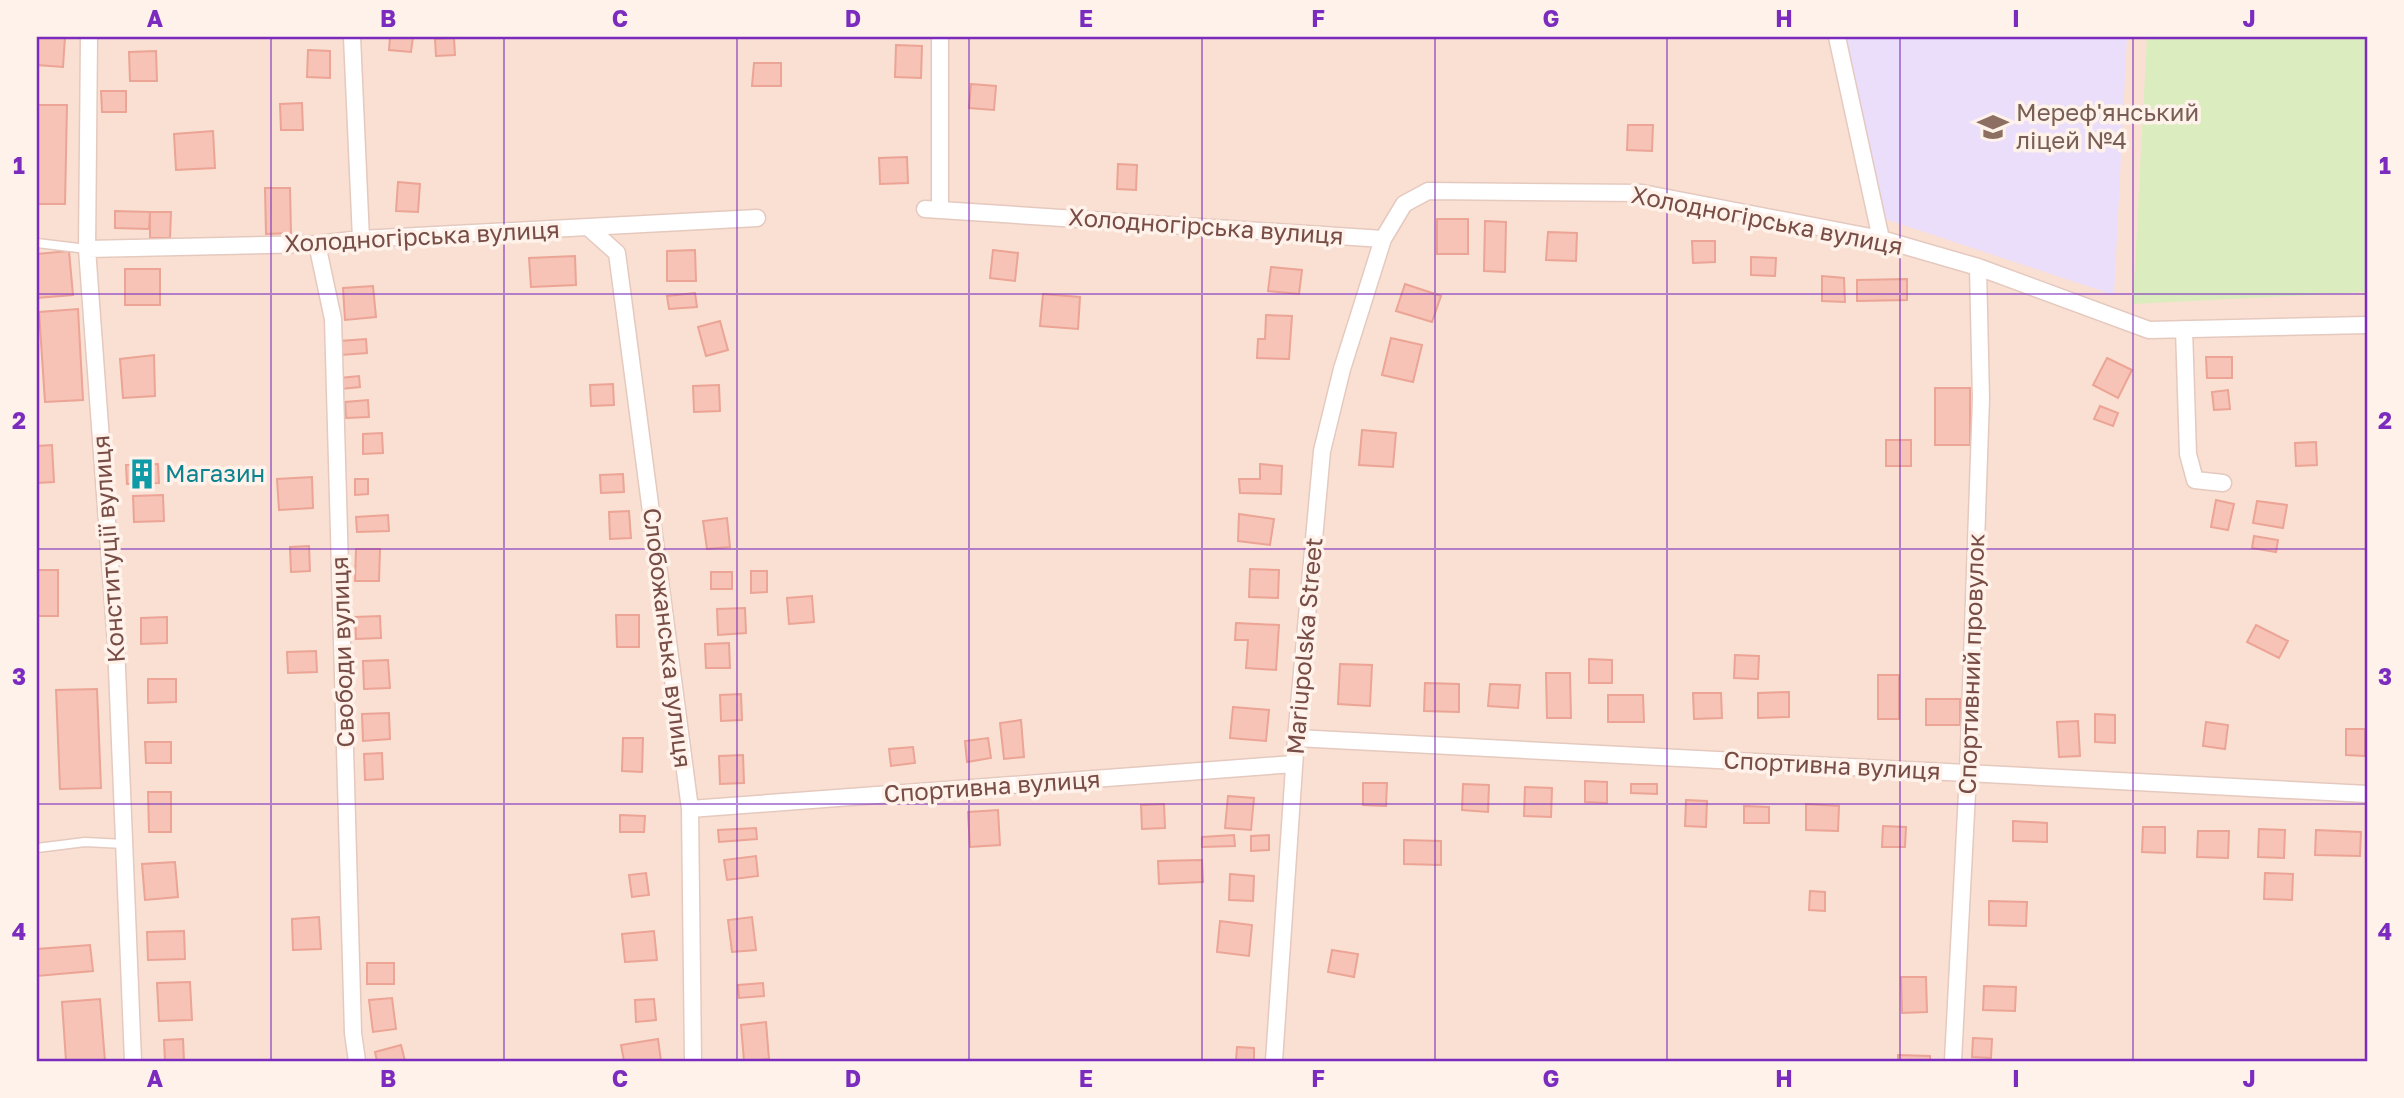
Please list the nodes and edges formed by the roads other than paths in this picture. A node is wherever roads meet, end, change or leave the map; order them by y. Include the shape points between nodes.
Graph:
1 (89, 37) edge
2 (352, 37) edge
3 (940, 37) edge
4 (1837, 37) edge
5 (757, 218) dead end
6 (589, 228) junction
7 (361, 239) junction
8 (1382, 239) junction
9 (1881, 239) junction
10 (37, 243) edge
11 (317, 244) junction
12 (87, 249) junction
13 (1978, 267) junction
14 (2367, 325) edge
15 (2183, 329) junction
16 (2223, 483) dead end
17 (1296, 738) junction
18 (1294, 764) junction
19 (1968, 774) junction
20 (2367, 794) edge
21 (690, 809) junction
22 (125, 844) junction
23 (37, 848) edge
24 (133, 1061) edge
25 (357, 1061) edge
26 (693, 1061) edge
27 (1274, 1061) edge
28 (1953, 1061) edge

1 - 12 street, Конституції вулиця
2 - 7 street
3 - 8 street, Холодногірська вулиця via 932,210
4 - 9 street
5 - 6 street, Холодногірська вулиця
6 - 7 street, Холодногірська вулиця
6 - 21 street, Слобожанська вулиця via 617,253
7 - 11 street, Холодногірська вулиця
8 - 9 street, Холодногірська вулиця via 1404,204 1427,191 1642,193
8 - 17 street, Mariupolska Street via 1322,452
9 - 13 street, Холодногірська вулиця
10 - 12 lane
11 - 12 street, Холодногірська вулиця
11 - 25 street, Свободи вулиця via 333,318
12 - 22 street, Конституції вулиця via 116,644
13 - 15 street, Холодногірська вулиця via 2149,330
13 - 19 street, Спортивний провулок via 1981,399
14 - 15 street, Холодногірська вулиця
15 - 16 street via 2188,454 2195,480
17 - 18 street, Mariupolska Street
17 - 19 street, Спортивна вулиця
18 - 21 street, Спортивна вулиця
18 - 27 street, Mariupolska Street
19 - 20 street, Спортивна вулиця
19 - 28 street, Спортивний провулок
21 - 26 street, Слобожанська вулиця
22 - 23 lane via 86,842
22 - 24 street, Конституції вулиця

